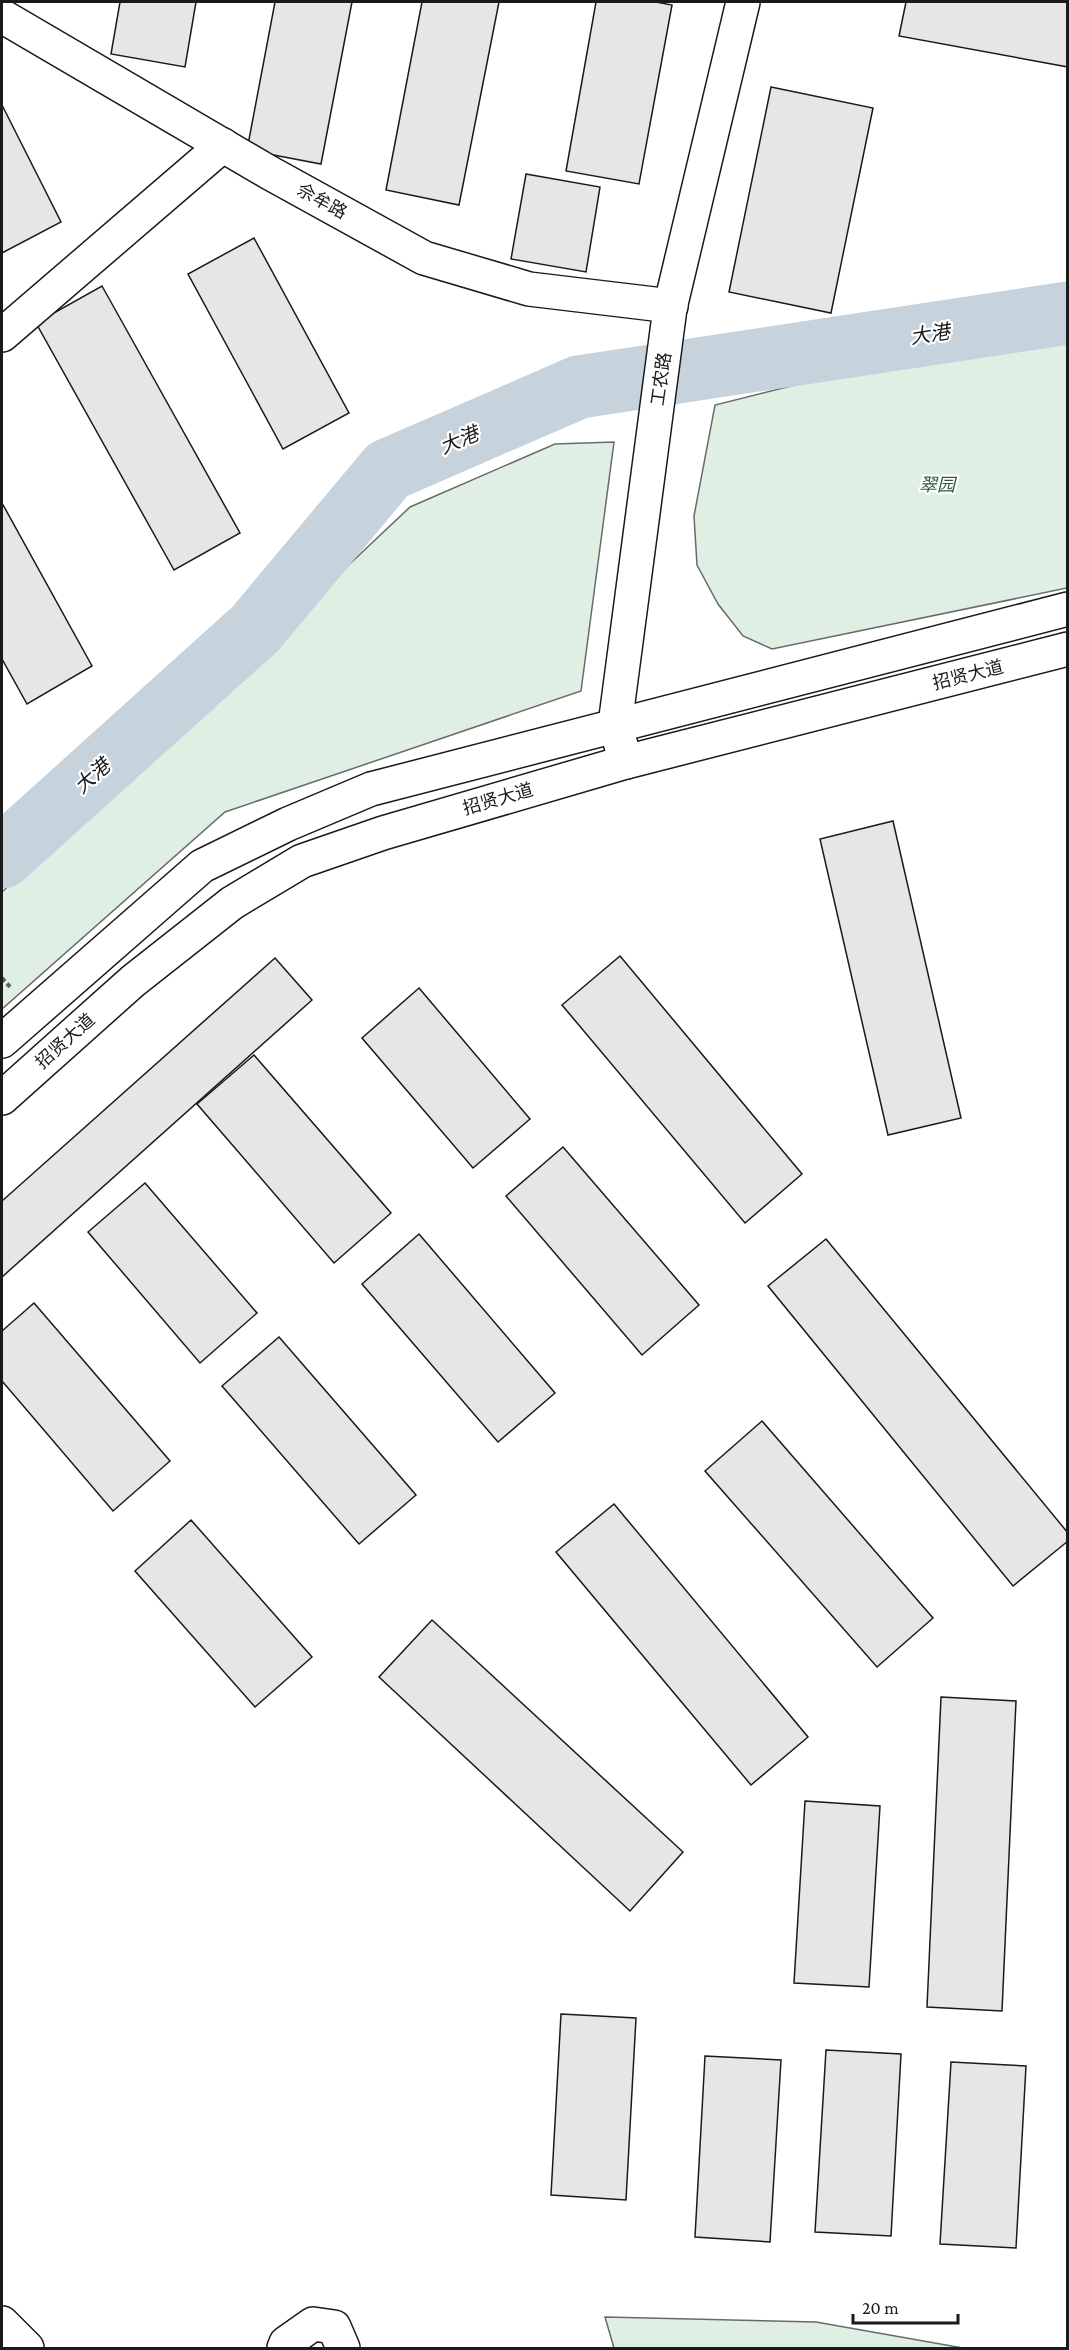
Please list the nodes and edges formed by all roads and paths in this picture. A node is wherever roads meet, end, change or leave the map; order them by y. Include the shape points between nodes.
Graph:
1 (743, 2) edge
2 (2, 16) edge
3 (223, 145) junction
4 (671, 307) junction
5 (2, 335) edge
6 (1068, 609) edge
7 (1068, 649) edge
8 (615, 725) junction
9 (626, 762) junction
10 (2, 1041) edge
11 (2, 1098) edge
12 (2, 2323) edge
13 (27, 2349) edge
14 (284, 2349) edge
15 (343, 2349) edge

1 - 4 main road, 工农路
2 - 3 main road, 佘牟路
3 - 4 main road, 佘牟路 via 424,258 529,289
3 - 5 main road
4 - 8 main road, 工农路
6 - 8 main road
7 - 9 main road, 招贤大道
8 - 9 main road, 工农路
8 - 10 main road via 371,789 202,866
9 - 11 main road, 招贤大道 via 383,833 302,861 232,903 132,981
12 - 13 main road
14 - 15 main road via 286,2343 312,2324 334,2327

